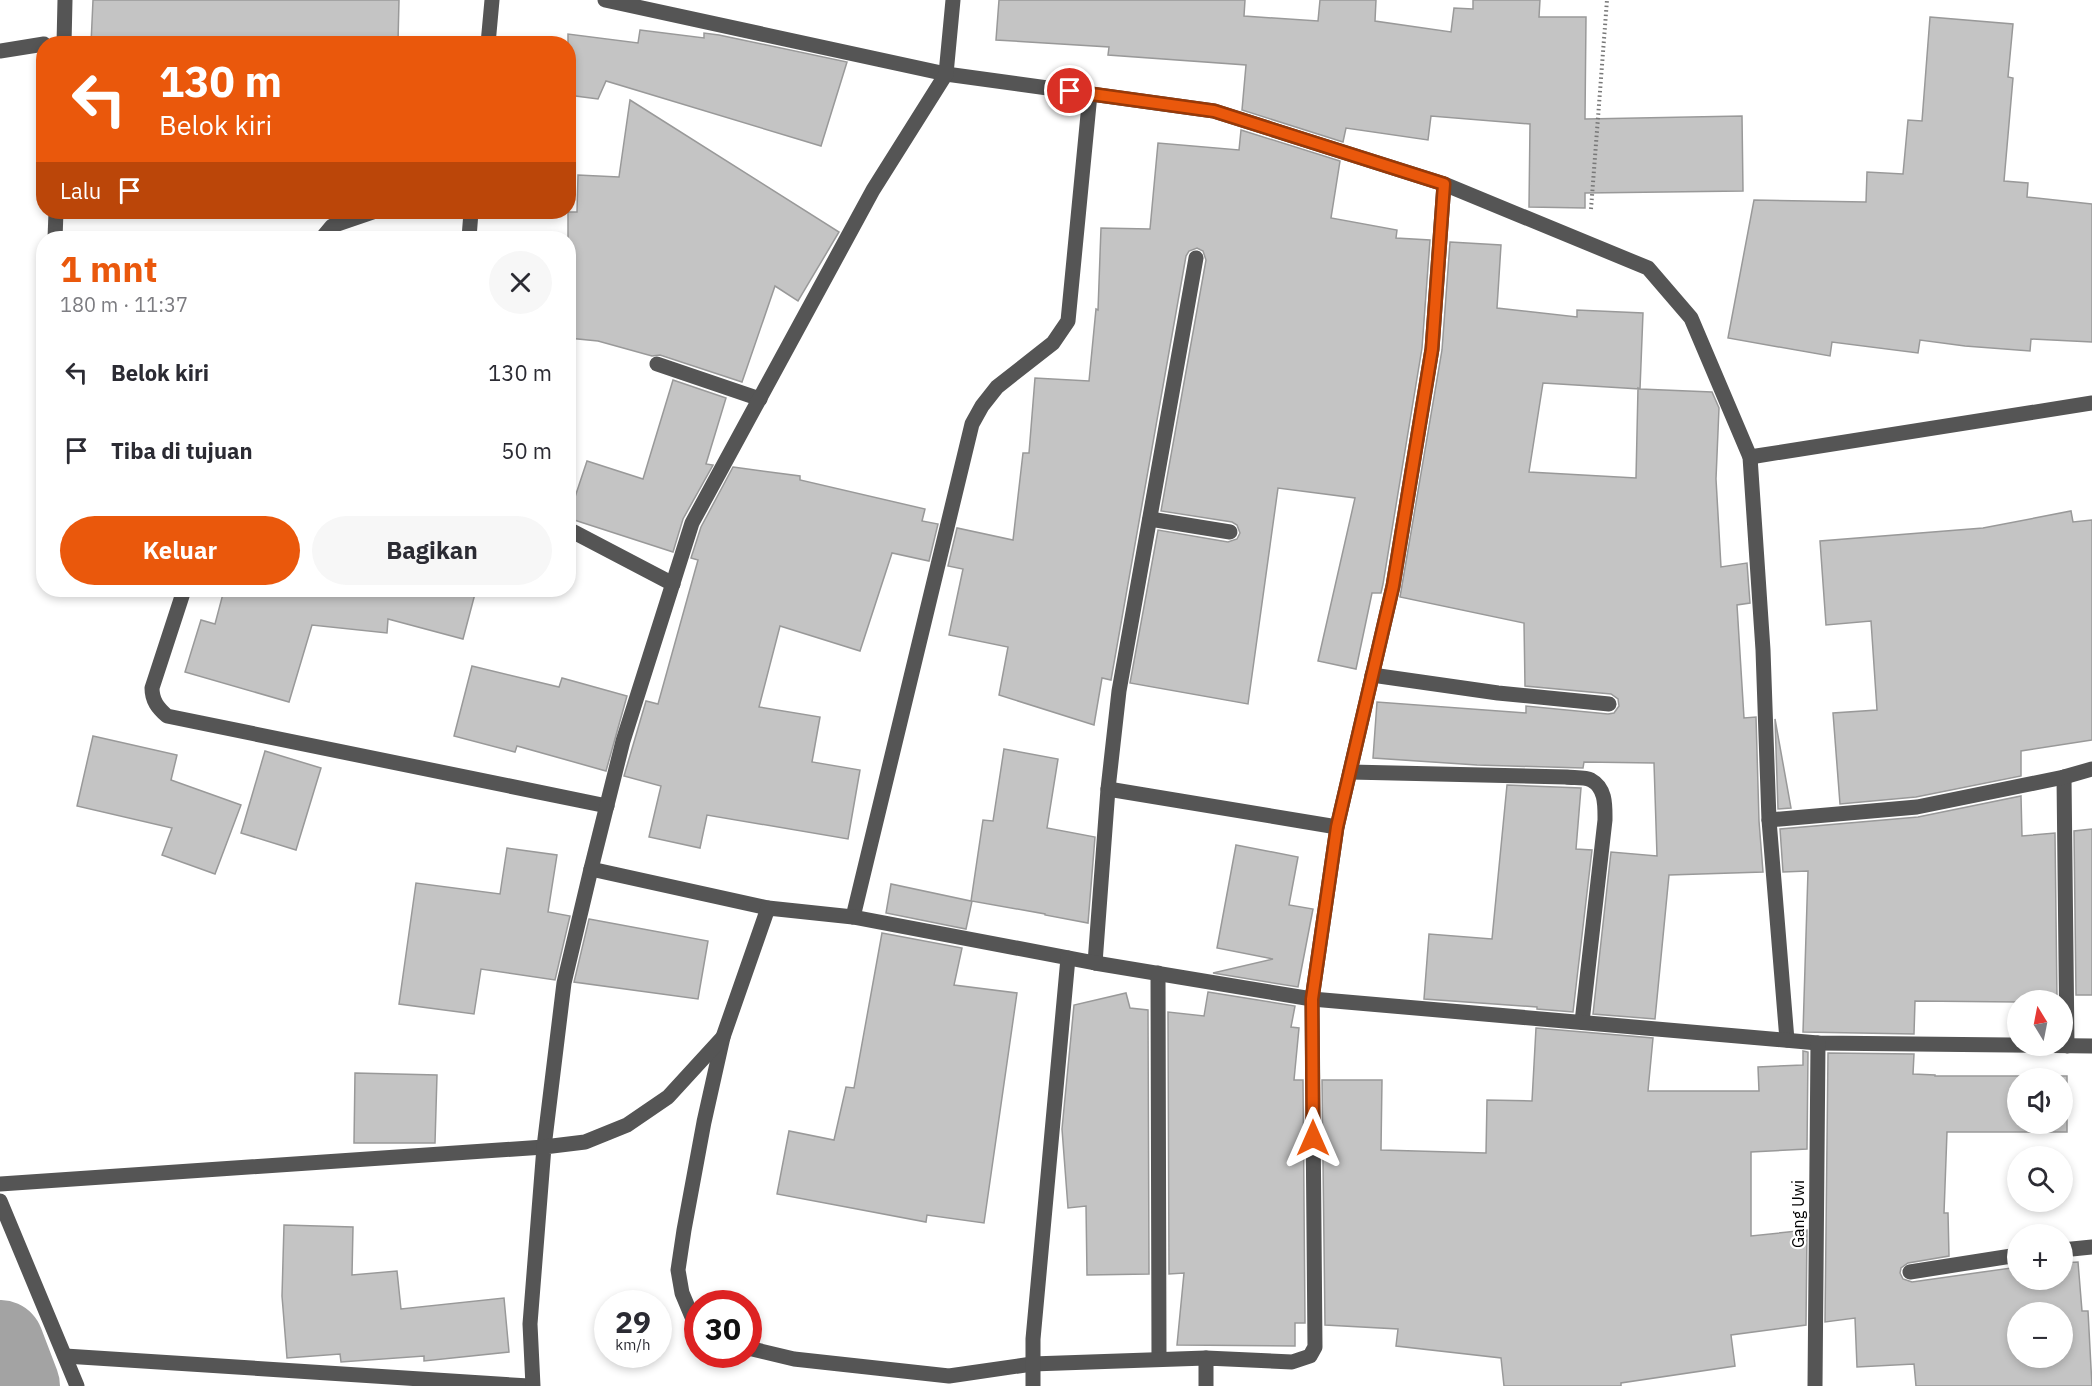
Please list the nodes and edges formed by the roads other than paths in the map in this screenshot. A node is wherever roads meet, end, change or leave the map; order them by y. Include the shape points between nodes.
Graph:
1 (65, 0) edge
2 (492, 0) edge
3 (605, 0) edge
4 (953, 0) edge
5 (64, 36) edge
6 (489, 36) edge
7 (36, 45) edge
8 (0, 51) edge
9 (946, 74) junction
10 (1090, 94) junction
11 (1444, 184) junction
12 (352, 219) edge
13 (328, 231) edge
14 (1196, 258) dead end
15 (657, 364) dead end
16 (760, 399) junction
17 (2092, 403) edge
18 (1750, 458) junction
19 (1149, 519) junction
20 (1230, 532) dead end
21 (576, 533) edge
22 (673, 584) junction
23 (182, 597) edge
24 (1372, 675) junction
25 (1609, 704) dead end
26 (2092, 769) edge
27 (1350, 772) junction
28 (2064, 777) junction
29 (1107, 789) junction
30 (607, 806) junction
31 (1769, 820) junction
32 (1337, 827) junction
33 (591, 869) junction
34 (768, 908) junction
35 (853, 917) junction
36 (1068, 958) junction
37 (1095, 963) junction
38 (1158, 973) junction
39 (2066, 990) edge
40 (1312, 999) junction
41 (1582, 1022) junction
42 (723, 1037) junction
43 (1787, 1040) junction
44 (1818, 1043) junction
45 (2007, 1045) edge
46 (2073, 1046) edge
47 (2092, 1046) edge
48 (544, 1147) junction
49 (0, 1185) edge
50 (0, 1201) edge
51 (2092, 1247) edge
52 (2073, 1249) edge
53 (2007, 1257) edge
54 (1910, 1272) dead end
55 (684, 1298) edge
56 (762, 1351) edge
57 (65, 1356) junction
58 (1159, 1358) junction
59 (1206, 1358) junction
60 (1032, 1364) junction
61 (77, 1386) edge
62 (531, 1386) edge
63 (1033, 1386) edge
64 (1206, 1386) edge
65 (1815, 1386) edge

1 - 5 street
2 - 6 street
3 - 9 street
4 - 9 street
7 - 8 street
9 - 10 street
9 - 16 street via 873,190
10 - 11 street via 1214,111
10 - 35 street via 1068,321 1053,343 997,387 972,424
11 - 18 street via 1648,268 1691,318
11 - 24 street via 1432,349 1393,586
12 - 13 street
14 - 19 street
15 - 16 street
16 - 22 street via 692,524
17 - 18 street
18 - 31 street
19 - 20 street
19 - 29 street via 1119,691
21 - 22 street
22 - 30 street via 623,741
23 - 30 street via 152,688 152,697 167,716
24 - 25 street
24 - 27 street
26 - 28 street
27 - 32 street
27 - 41 street via 1566,777 1591,780 1602,791 1605,820
28 - 31 street via 1917,807
28 - 39 street
29 - 32 street
29 - 37 street
30 - 33 street
31 - 43 street
32 - 40 street
33 - 34 street
33 - 48 street via 564,983
34 - 35 street
34 - 42 street
35 - 36 street
36 - 37 street
36 - 60 street
37 - 38 street
38 - 40 street
38 - 58 street
40 - 41 street
40 - 59 street via 1315,1347 1310,1356 1292,1362
41 - 43 street
42 - 48 street via 668,1097 627,1125 585,1143
42 - 55 street via 678,1270
43 - 44 street
44 - 45 street
44 - 65 street, Gang Uwi
46 - 47 street
48 - 49 street
48 - 62 street via 530,1324
50 - 57 street
51 - 52 street
53 - 54 street
56 - 60 street via 794,1359 949,1376
57 - 61 street
57 - 62 street
58 - 59 street
58 - 60 street
59 - 64 street
60 - 63 street

